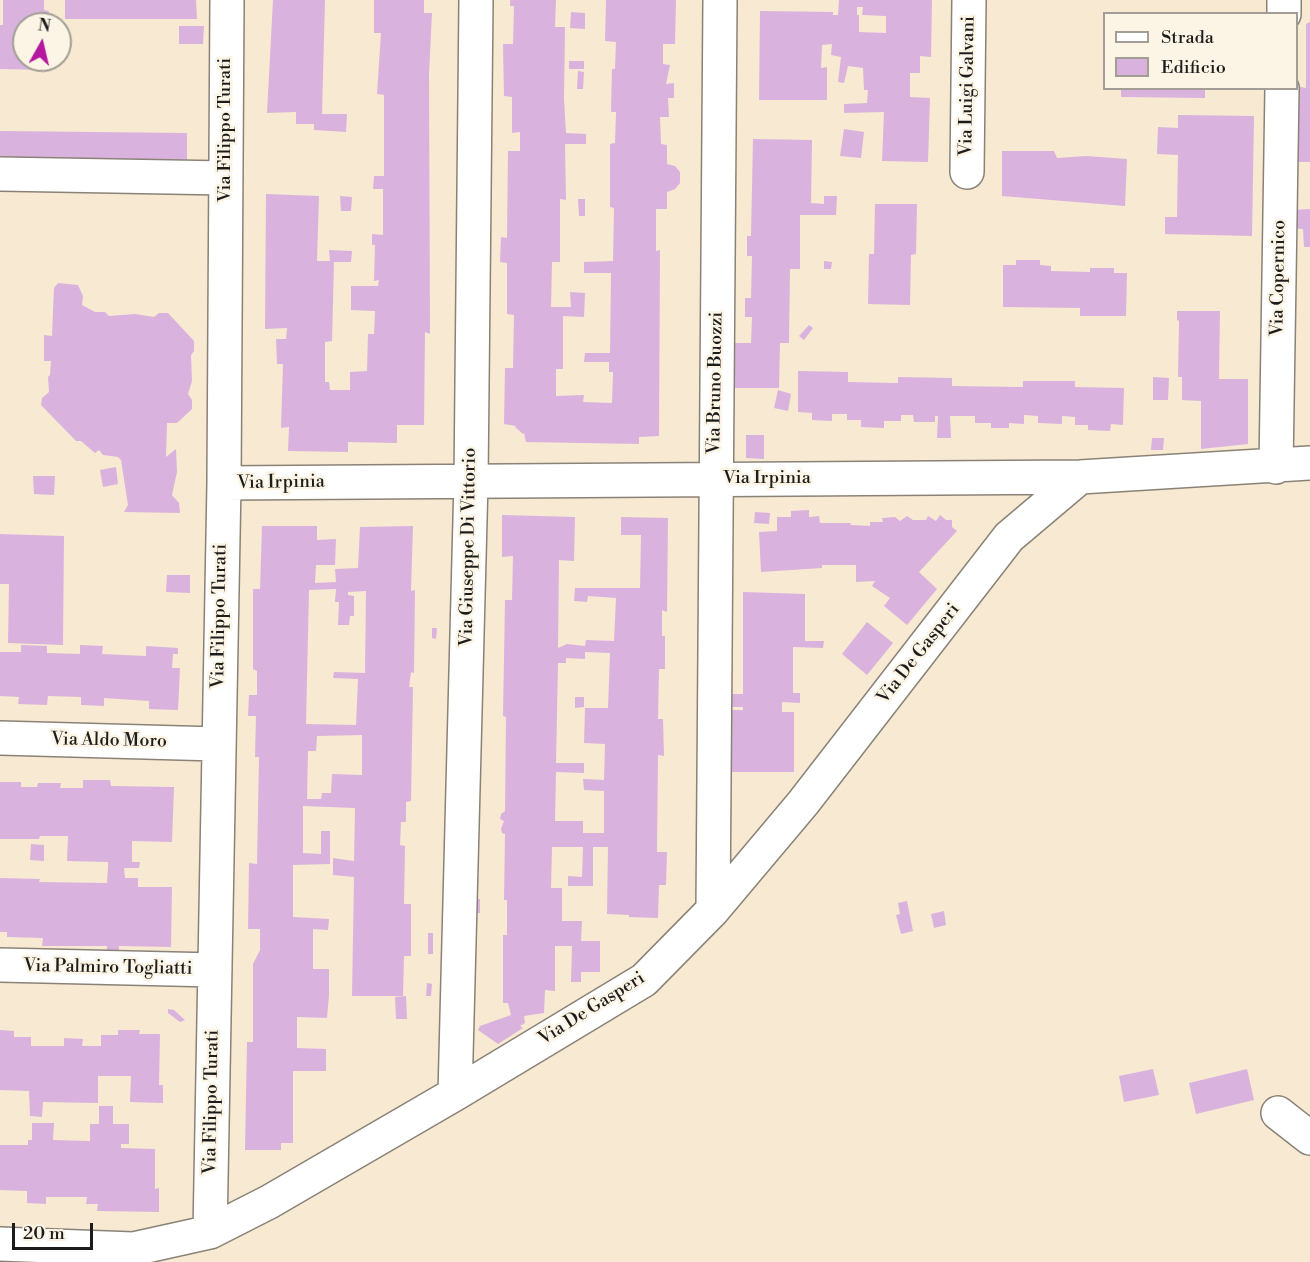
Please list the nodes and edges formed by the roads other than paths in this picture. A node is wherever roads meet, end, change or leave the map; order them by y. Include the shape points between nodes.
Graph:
1 (227, 0) edge
2 (477, 0) edge
3 (720, 0) edge
4 (969, 0) edge
5 (1282, 90) edge
6 (968, 172) dead end
7 (0, 174) edge
8 (226, 178) junction
9 (1310, 463) edge
10 (1275, 467) junction
11 (1080, 477) junction
12 (716, 480) junction
13 (471, 481) junction
14 (224, 483) junction
15 (0, 738) edge
16 (217, 744) junction
17 (713, 910) junction
18 (0, 966) edge
19 (215, 970) junction
20 (455, 1094) junction
21 (1278, 1113) dead end
22 (1310, 1138) edge
23 (210, 1232) junction
24 (0, 1244) edge

1 - 8 street, Via Filippo Turati
2 - 13 street, Via Giuseppe Di Vittorio
3 - 12 street, Via Bruno Buozzi
4 - 6 street, Via Luigi Galvani
5 - 10 street, Via Copernico
7 - 8 street
8 - 14 street, Via Filippo Turati
9 - 10 street, Via Irpinia
10 - 11 street, Via Irpinia
11 - 12 street, Via Irpinia
11 - 17 street, Via De Gasperi via 1009,537 803,803
12 - 13 street, Via Irpinia
12 - 17 street, Via Bruno Buozzi
13 - 14 street, Via Irpinia
13 - 20 street, Via Giuseppe Di Vittorio
14 - 16 street, Via Filippo Turati
15 - 16 street, Via Aldo Moro
16 - 19 street, Via Filippo Turati
17 - 20 street, Via De Gasperi via 644,980
18 - 19 street, Via Palmiro Togliatti
19 - 23 street, Via Filippo Turati
20 - 23 street, Via De Gasperi
21 - 22 street
23 - 24 street, Via De Gasperi via 133,1249

